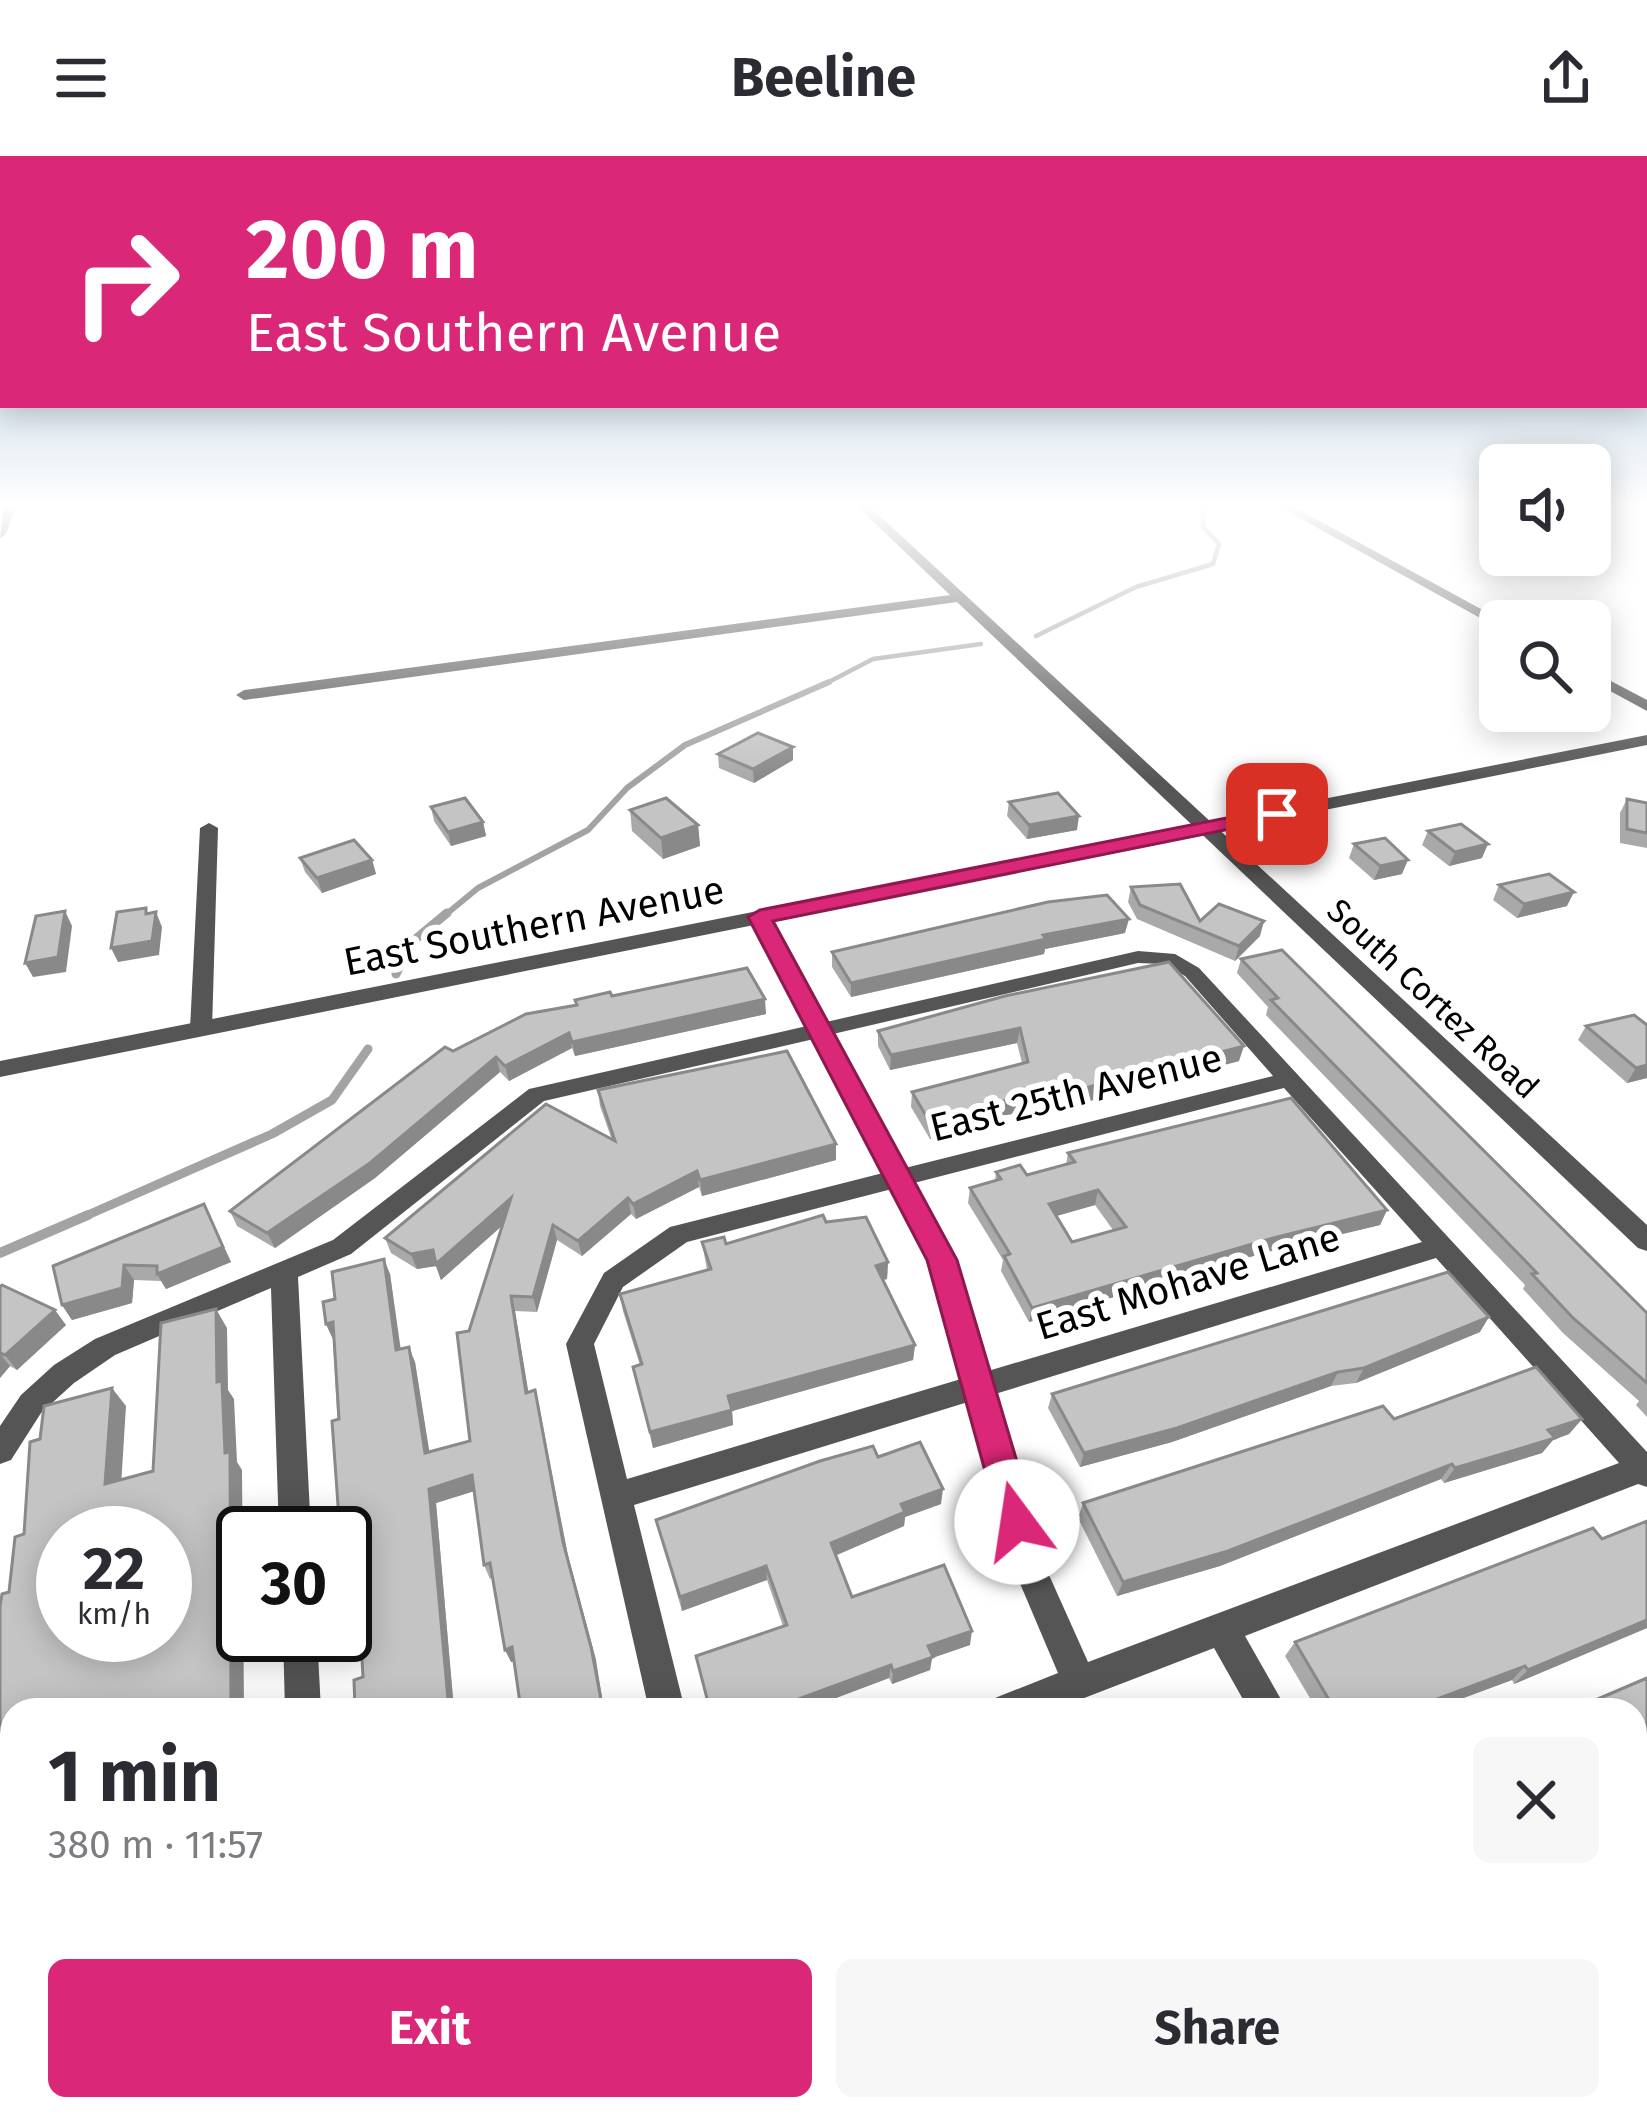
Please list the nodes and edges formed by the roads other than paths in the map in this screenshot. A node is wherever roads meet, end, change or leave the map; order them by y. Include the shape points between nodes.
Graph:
1 (961, 597) edge
2 (956, 598) edge
3 (1450, 598) edge
4 (1479, 613) edge
5 (1611, 686) edge
6 (244, 695) dead end
7 (1647, 706) edge
8 (1647, 740) edge
9 (1209, 827) junction
10 (209, 828) dead end
11 (760, 917) junction
12 (201, 1029) junction
13 (820, 1030) junction
14 (0, 1069) edge
15 (1290, 1079) junction
16 (899, 1178) junction
17 (1647, 1241) edge
18 (1440, 1247) junction
19 (284, 1272) junction
20 (982, 1385) junction
21 (0, 1450) edge
22 (1645, 1471) edge
23 (614, 1497) junction
24 (295, 1506) edge
25 (1222, 1629) junction
26 (301, 1662) edge
27 (1079, 1682) junction
28 (303, 1698) edge
29 (664, 1698) edge
30 (1037, 1698) edge
31 (1262, 1698) edge

1 - 9 street, South Cortez Road
2 - 6 street
3 - 4 street
5 - 7 street
8 - 9 street, East Southern Avenue
9 - 11 street, East Southern Avenue
9 - 17 street, South Cortez Road
10 - 12 street
11 - 12 street, East Southern Avenue
11 - 13 street
12 - 14 street, East Southern Avenue
13 - 15 street via 1138,957 1168,958 1192,972
13 - 16 street
13 - 19 street via 537,1095 342,1247
15 - 16 street, East 25th Avenue
15 - 18 street
16 - 20 street via 942,1260
16 - 23 street, East 25th Avenue via 679,1234 613,1280 580,1344
18 - 20 street, East Mohave Lane
18 - 22 street
19 - 21 street via 105,1347 32,1404
19 - 24 street
20 - 23 street, East Mohave Lane
20 - 27 street via 1029,1568
22 - 25 street
23 - 29 street
25 - 27 street
25 - 31 street
26 - 28 street
27 - 30 street

